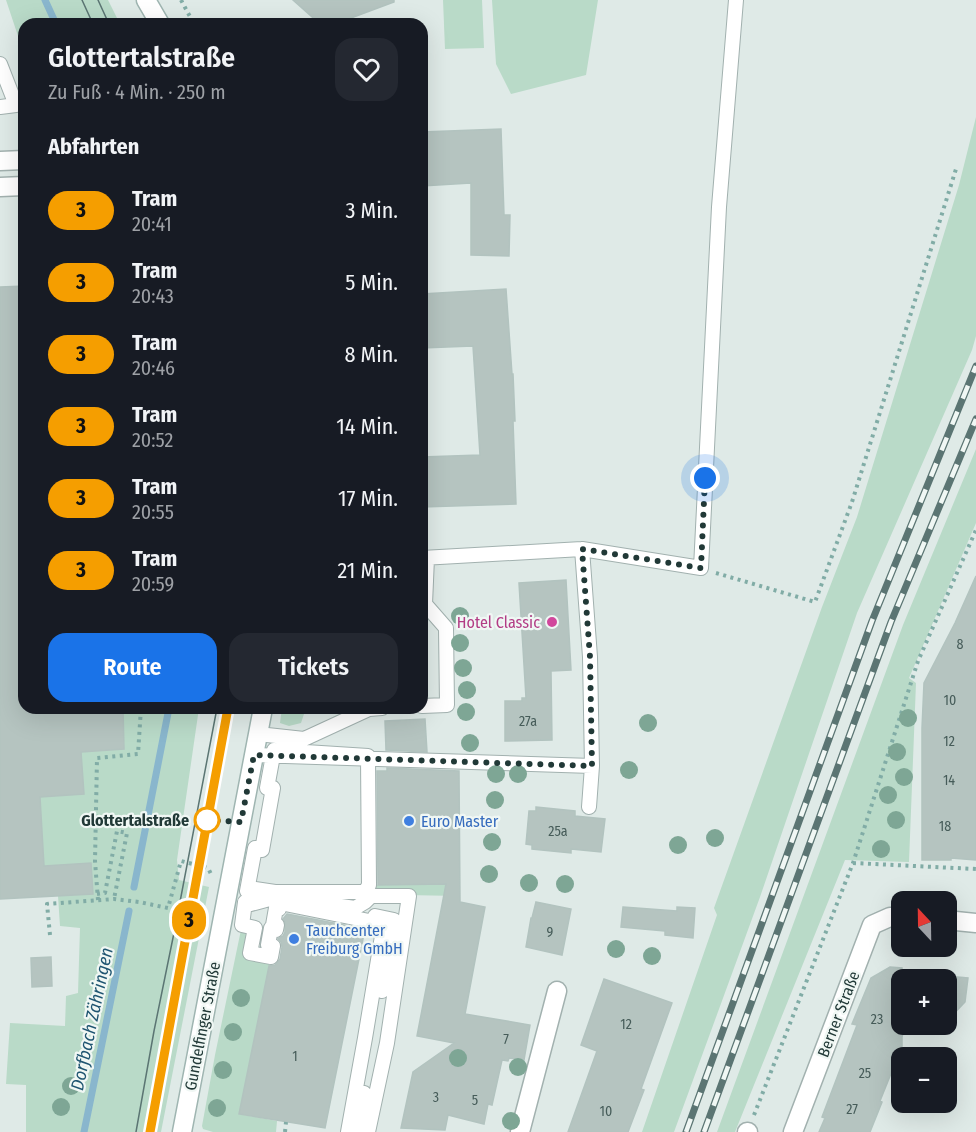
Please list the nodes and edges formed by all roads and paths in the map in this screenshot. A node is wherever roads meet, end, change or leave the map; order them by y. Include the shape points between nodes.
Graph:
1 (146, 0) edge
2 (181, 0) edge
3 (736, 0) edge
4 (156, 18) edge
5 (192, 18) edge
6 (0, 64) edge
7 (0, 107) edge
8 (18, 160) edge
9 (0, 161) edge
10 (956, 169) dead end
11 (18, 186) edge
12 (0, 187) edge
13 (976, 530) edge
14 (582, 549) junction
15 (428, 558) edge
16 (701, 568) junction
17 (428, 607) edge
18 (428, 706) edge
19 (141, 714) edge
20 (262, 714) edge
21 (358, 714) edge
22 (258, 734) junction
23 (254, 755) junction
24 (273, 756) junction
25 (368, 759) junction
26 (592, 766) junction
27 (589, 807) dead end
28 (181, 861) dead end
29 (853, 863) junction
30 (232, 867) junction
31 (251, 869) junction
32 (976, 869) edge
33 (97, 894) junction
34 (98, 900) junction
35 (114, 900) junction
36 (224, 907) junction
37 (244, 910) junction
38 (891, 917) edge
39 (957, 921) edge
40 (976, 923) edge
41 (50, 935) dead end
42 (557, 991) dead end
43 (286, 1122) dead end
44 (182, 1132) edge
45 (285, 1132) edge
46 (348, 1132) edge
47 (358, 1132) edge
48 (368, 1132) edge
49 (520, 1132) edge
50 (748, 1132) edge
51 (793, 1132) edge

1 - 4 street
2 - 5 path
3 - 16 lane via 719,207
6 - 7 lane via 15,105
8 - 9 street
10 - 16 path via 852,502 815,602
11 - 12 street
13 - 29 path via 918,661
14 - 15 lane
14 - 16 lane
14 - 26 lane via 590,657
17 - 18 lane via 446,628 447,705
19 - 33 path via 138,754 97,758
20 - 22 street, Gundelfinger Straße
21 - 22 lane via 304,739
22 - 23 street, Gundelfinger Straße
23 - 24 lane
23 - 30 street, Gundelfinger Straße
24 - 25 lane
24 - 31 lane via 267,788 273,788 262,850 255,848
25 - 26 lane
25 - 31 lane via 369,885 365,892 247,891
26 - 27 lane
28 - 35 path via 168,908
29 - 32 path
29 - 50 path
30 - 31 lane
30 - 36 street, Gundelfinger Straße
33 - 34 path
33 - 35 path via 105,893 117,831 127,833
34 - 35 path
34 - 41 path via 47,904
36 - 37 lane
36 - 44 street, Gundelfinger Straße
37 - 46 lane via 242,925 255,928 250,953 271,957 273,946 268,945 271,928 276,930 277,925 273,924 280,903 384,924
37 - 47 lane via 250,912 280,899 394,920
37 - 48 lane via 245,902 246,905 277,897 355,908 371,896 409,896 387,1043
38 - 51 street, Berner Straße via 872,924
39 - 40 street
42 - 49 street
43 - 45 path

